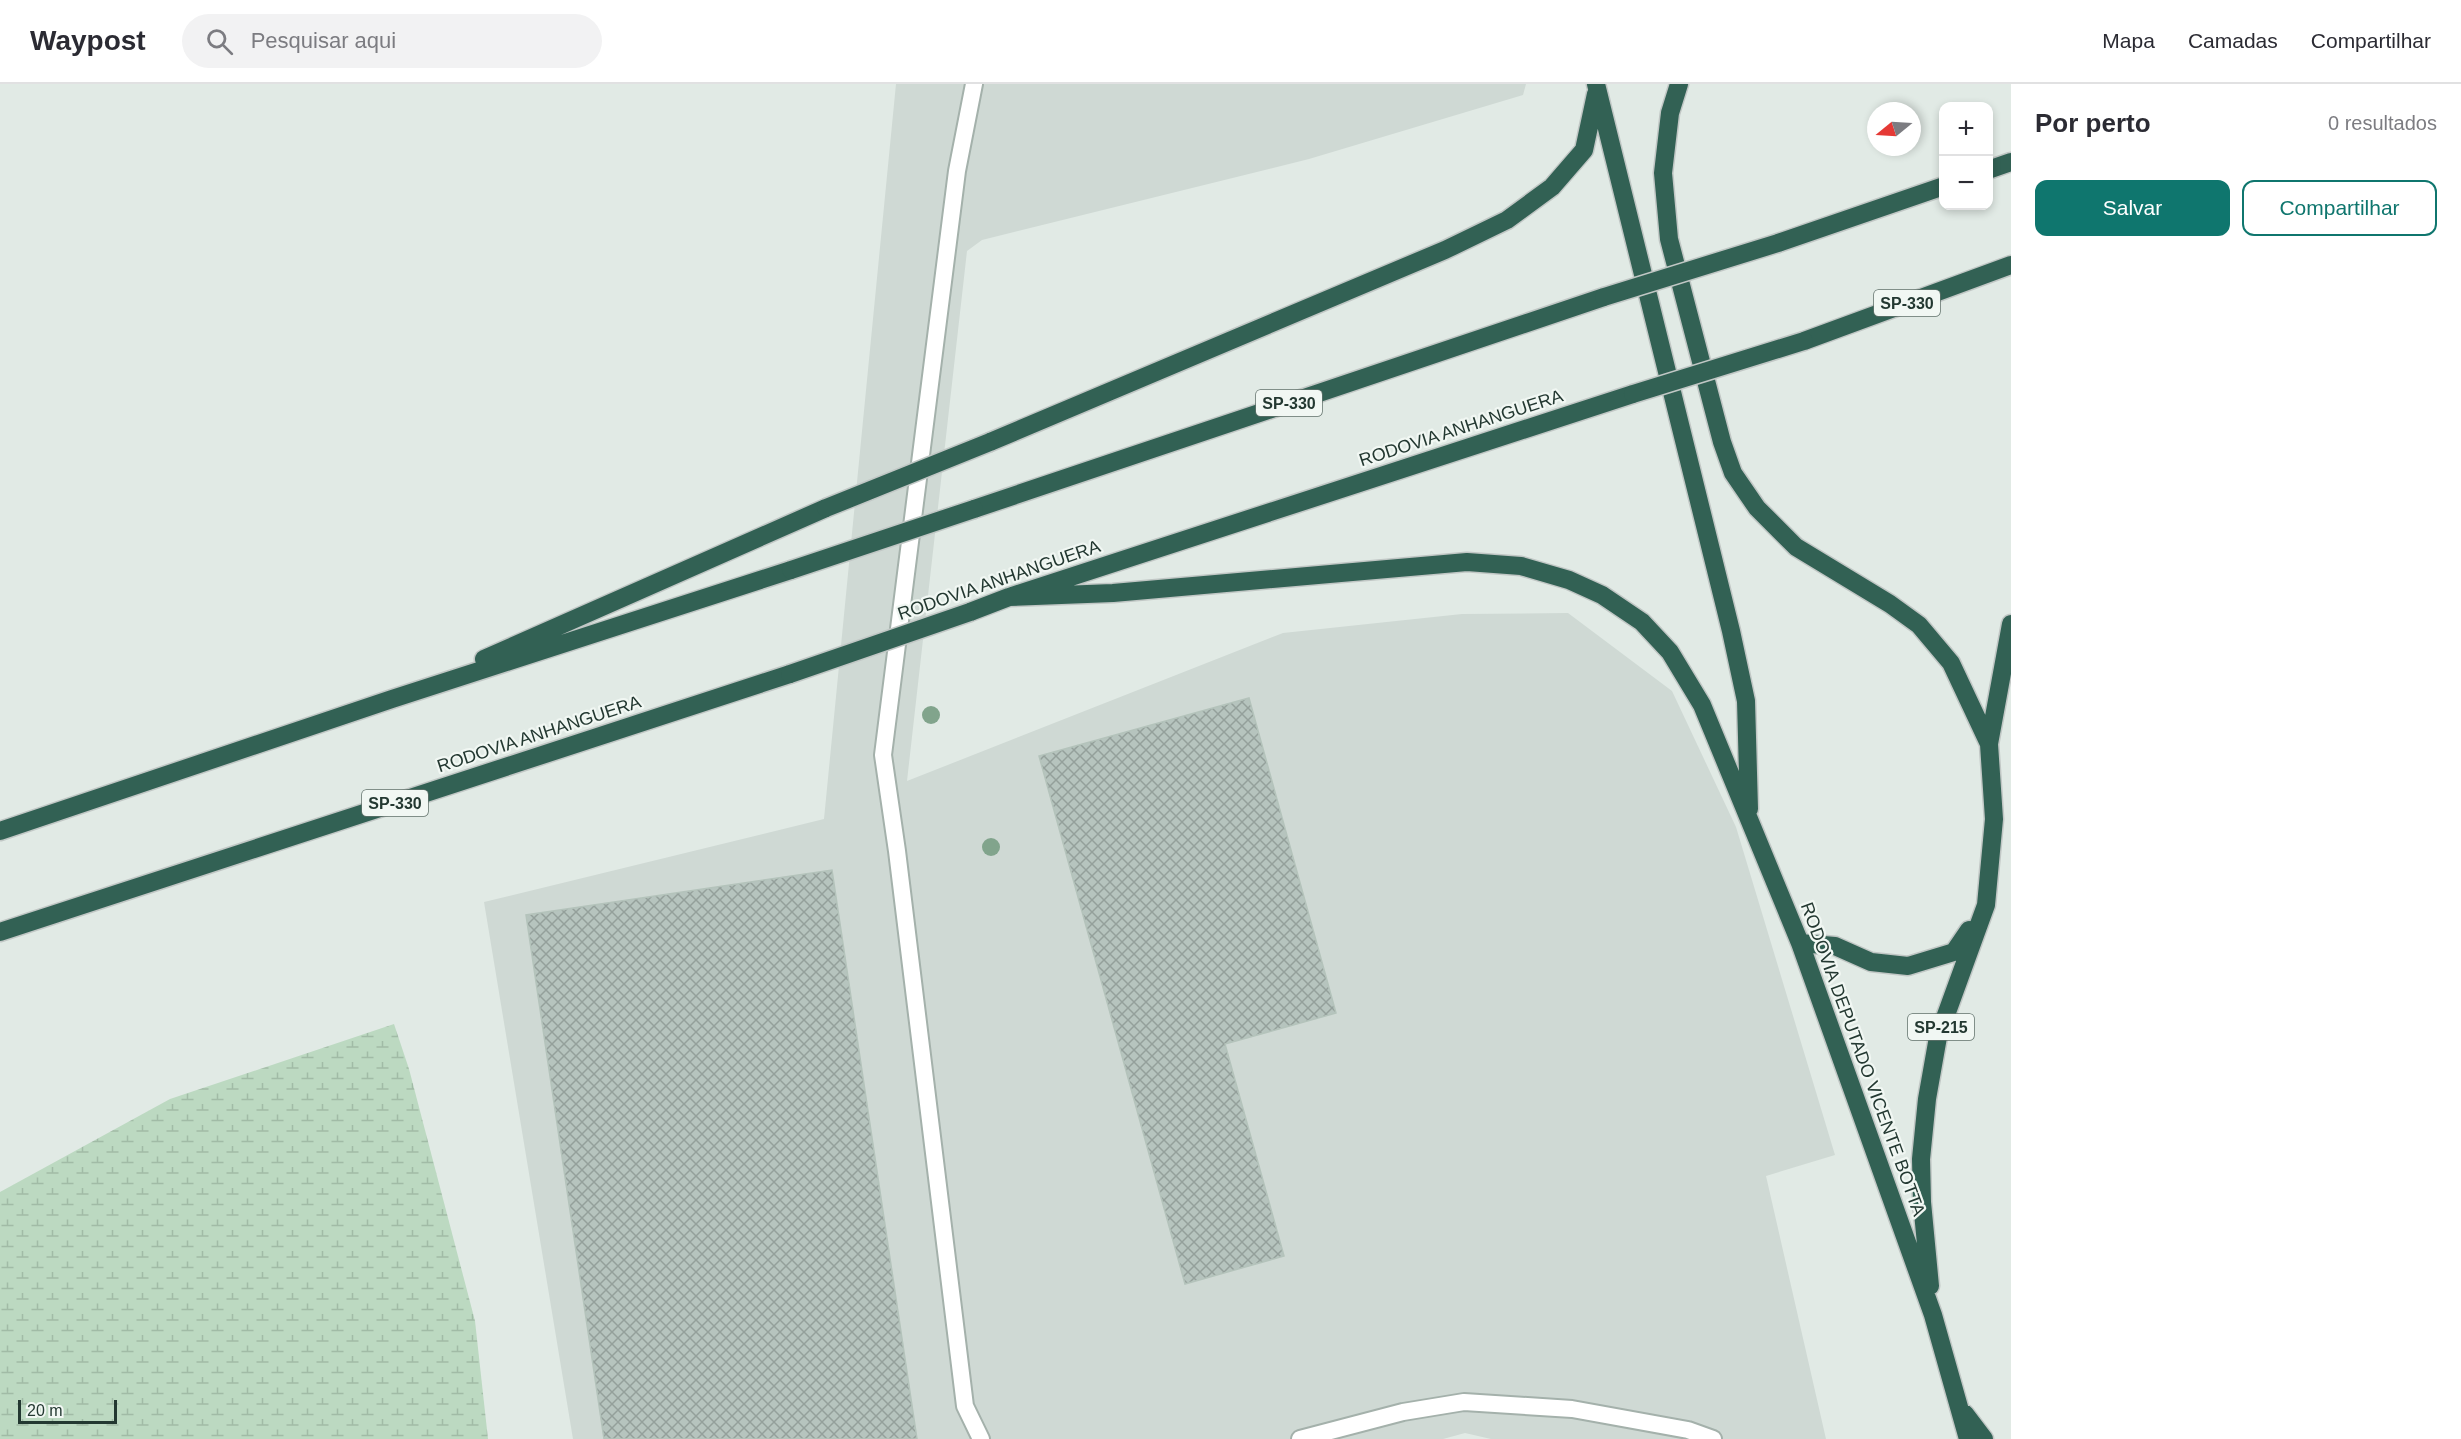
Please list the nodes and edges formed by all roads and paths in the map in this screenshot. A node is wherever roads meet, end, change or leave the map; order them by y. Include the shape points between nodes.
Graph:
1 (974, 84) edge
2 (1679, 84) edge
3 (1596, 87) edge
4 (2011, 162) edge
5 (1993, 169) edge
6 (1939, 188) edge
7 (2011, 265) edge
8 (1009, 597) junction
9 (2011, 624) edge
10 (392, 699) junction
11 (1989, 744) junction
12 (1749, 819) junction
13 (0, 831) edge
14 (1986, 905) junction
15 (0, 932) edge
16 (1800, 943) junction
17 (1934, 1315) junction
18 (1956, 1402) junction
19 (981, 1439) edge
20 (1300, 1439) edge
21 (1713, 1439) edge
22 (1954, 1439) edge
23 (1968, 1439) edge
24 (1984, 1439) edge

1 - 19 lane via 957,171 883,755 965,1406
2 - 11 highway via 1670,113 1663,173 1669,239 1733,473 1757,508 1796,547 1919,625 1950,663
3 - 10 highway, bridge via 1584,150 1552,187 1507,220 1445,250 826,508
3 - 12 highway via 1744,691
4 - 5 highway
6 - 10 highway, SP-330, bridge
7 - 8 highway, RODOVIA ANHANGUERA / SP-330, bridge via 1804,341
8 - 12 highway, RODOVIA DEPUTADO VICENTE BOTTA via 1113,593 1467,562 1521,566 1569,580 1602,595 1642,621 1670,652 1702,705
8 - 15 highway, RODOVIA ANHANGUERA / SP-330, bridge via 790,674
9 - 11 highway
10 - 13 highway, SP-330
11 - 14 highway, RODOVIA DEPUTADO VICENTE BOTTA / SP-215 via 1994,819
12 - 16 highway, RODOVIA DEPUTADO VICENTE BOTTA / SP-215
14 - 16 highway via 1954,952 1908,966 1871,962 1835,946
14 - 17 highway, RODOVIA DEPUTADO VICENTE BOTTA / SP-215 via 1938,1037 1927,1099 1921,1159 1922,1202
16 - 17 highway, RODOVIA DEPUTADO VICENTE BOTTA / SP-215
17 - 18 highway, RODOVIA DEPUTADO VICENTE BOTTA / SP-215
18 - 22 highway
18 - 23 highway, RODOVIA DEPUTADO VICENTE BOTTA / SP-215
18 - 24 highway
20 - 21 lane via 1402,1412 1464,1402 1572,1409 1688,1430

